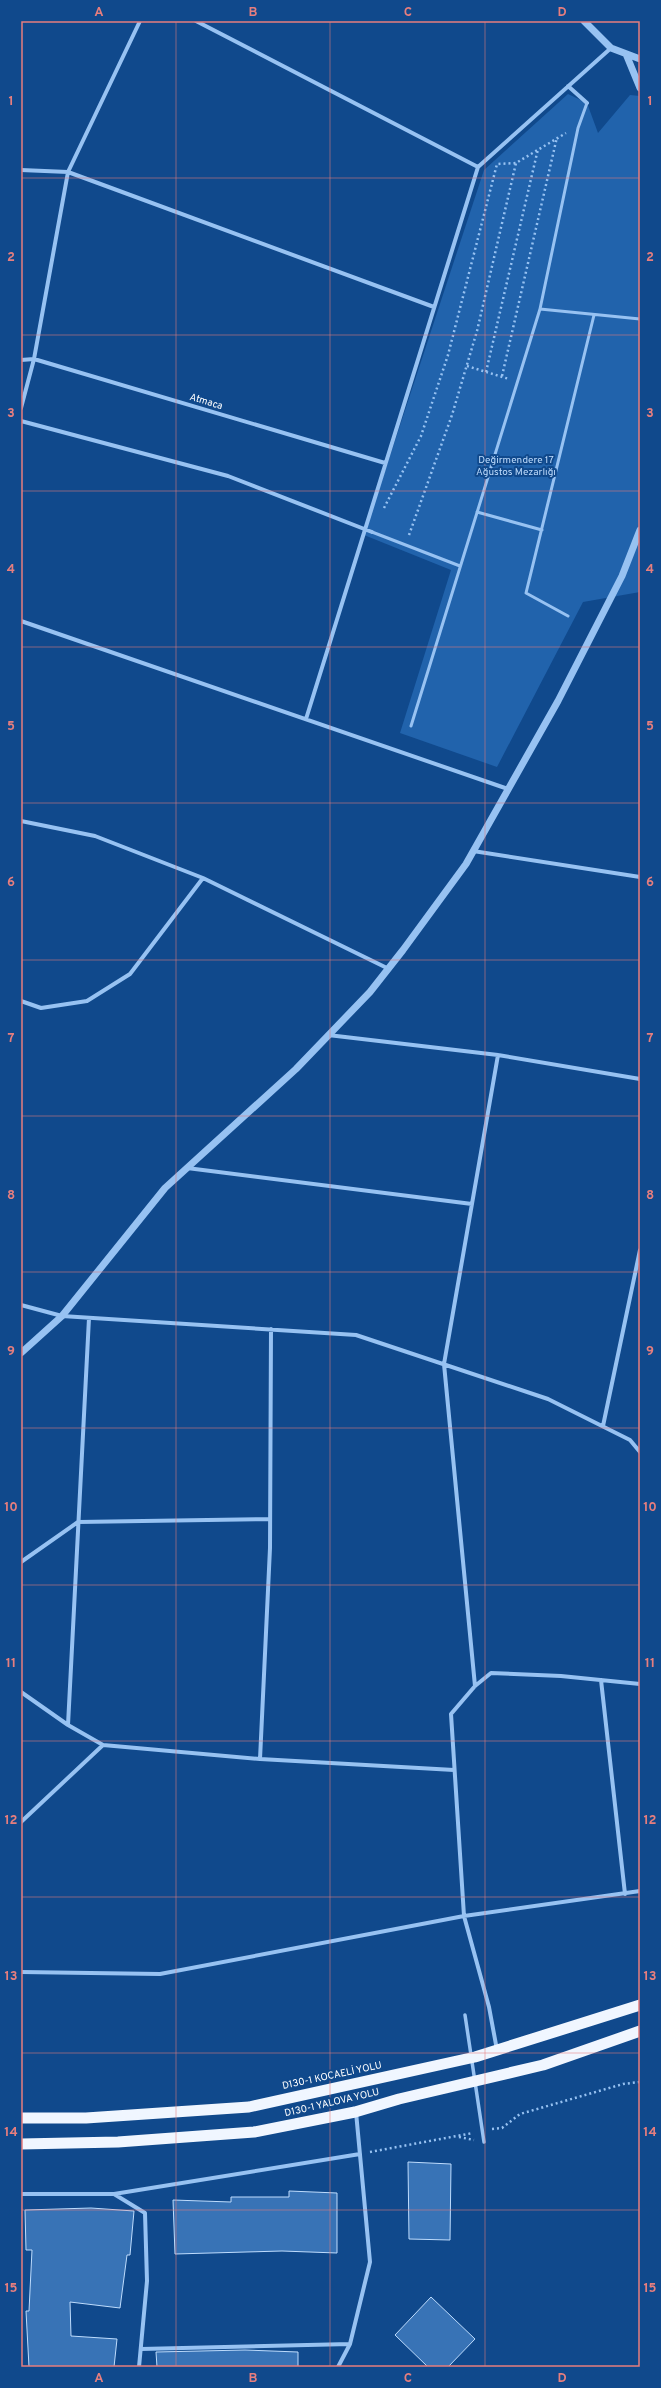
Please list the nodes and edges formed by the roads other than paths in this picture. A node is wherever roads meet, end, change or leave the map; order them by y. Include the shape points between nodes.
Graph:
1 (140, 21) edge
2 (196, 21) edge
3 (584, 21) edge
4 (611, 48) junction
5 (626, 54) junction
6 (640, 59) edge
7 (568, 86) junction
8 (640, 88) edge
9 (588, 103) joint
10 (478, 167) junction
11 (21, 170) edge
12 (68, 172) junction
13 (434, 307) junction
14 (540, 309) junction
15 (594, 314) junction
16 (640, 319) edge
17 (34, 359) junction
18 (21, 360) edge
19 (21, 408) edge
20 (21, 421) edge
21 (385, 463) junction
22 (476, 512) junction
23 (365, 529) junction
24 (542, 530) junction
25 (640, 530) edge
26 (372, 532) joint
27 (460, 566) junction
28 (568, 616) dead end
29 (21, 621) edge
30 (306, 720) junction
31 (411, 726) dead end
32 (508, 789) junction
33 (21, 821) edge
34 (473, 851) junction
35 (203, 878) junction
36 (640, 878) edge
37 (389, 969) junction
38 (21, 1001) edge
39 (328, 1035) junction
40 (498, 1055) junction
41 (640, 1079) edge
42 (187, 1168) junction
43 (472, 1204) junction
44 (640, 1250) edge
45 (21, 1306) edge
46 (62, 1316) junction
47 (89, 1318) junction
48 (270, 1329) junction
49 (21, 1352) edge
50 (444, 1364) junction
51 (603, 1426) junction
52 (640, 1452) edge
53 (270, 1519) junction
54 (78, 1522) junction
55 (21, 1562) edge
56 (601, 1680) junction
57 (640, 1684) edge
58 (475, 1686) junction
59 (21, 1692) edge
60 (68, 1725) junction
61 (103, 1745) junction
62 (260, 1759) junction
63 (454, 1770) junction
64 (21, 1822) edge
65 (640, 1891) edge
66 (625, 1894) junction
67 (464, 1916) junction
68 (21, 1972) edge
69 (640, 2005) edge
70 (465, 2015) dead end
71 (640, 2031) edge
72 (497, 2050) junction
73 (356, 2112) junction
74 (21, 2118) edge
75 (484, 2142) road end
76 (21, 2144) edge
77 (360, 2154) junction
78 (21, 2194) edge
79 (114, 2194) junction
80 (350, 2344) junction
81 (141, 2349) junction
82 (139, 2367) edge
83 (338, 2367) edge

1 - 12 street
2 - 10 street
3 - 4 street
4 - 5 street
4 - 7 street
5 - 6 street
5 - 8 street
7 - 9 street
7 - 10 street
9 - 14 lane via 578,128
10 - 13 street
11 - 12 street
12 - 13 street
12 - 17 street
13 - 21 street
14 - 15 lane
14 - 22 lane
15 - 16 lane
15 - 24 lane
17 - 18 street, Atmaca
17 - 19 street
17 - 21 street, Atmaca
20 - 23 street via 228,476
21 - 23 street
22 - 24 lane
22 - 27 lane
23 - 26 street
23 - 30 street
24 - 28 lane via 526,593
25 - 32 street via 622,576 558,701
26 - 27 lane
27 - 31 lane
29 - 30 street
30 - 32 street
32 - 34 street
33 - 35 street via 95,836
34 - 36 street
34 - 37 street
35 - 37 street
35 - 38 street via 130,974 87,1001 41,1008
37 - 39 street
39 - 40 street
39 - 42 street via 296,1069
40 - 41 street
40 - 43 street
42 - 43 street
42 - 46 street via 166,1188
43 - 50 street
44 - 51 street
45 - 46 street
46 - 47 street
46 - 49 street
47 - 48 street
47 - 54 street
48 - 50 street via 356,1335
48 - 53 street
50 - 51 street via 548,1399
50 - 58 street
51 - 52 street via 630,1440
53 - 54 street
53 - 62 street
54 - 55 street
54 - 60 street
56 - 57 street
56 - 58 street via 491,1673
56 - 66 street
58 - 63 street via 451,1714
59 - 60 street
60 - 61 street
61 - 62 street
61 - 64 street
62 - 63 street
63 - 67 street
65 - 66 street
66 - 67 street
67 - 68 street via 160,1974
67 - 72 street via 489,2008
69 - 72 highway, D130-1 KOCAELİ YOLU
70 - 75 street
71 - 73 highway, D130-1 YALOVA YOLU via 543,2065 399,2099
72 - 74 highway, D130-1 KOCAELİ YOLU via 249,2106 86,2118
73 - 76 highway, D130-1 YALOVA YOLU via 254,2132 118,2142
73 - 77 street
77 - 79 street
77 - 80 street via 370,2262
78 - 79 street
79 - 81 street via 145,2213 147,2281
80 - 81 street
80 - 83 street
81 - 82 street

